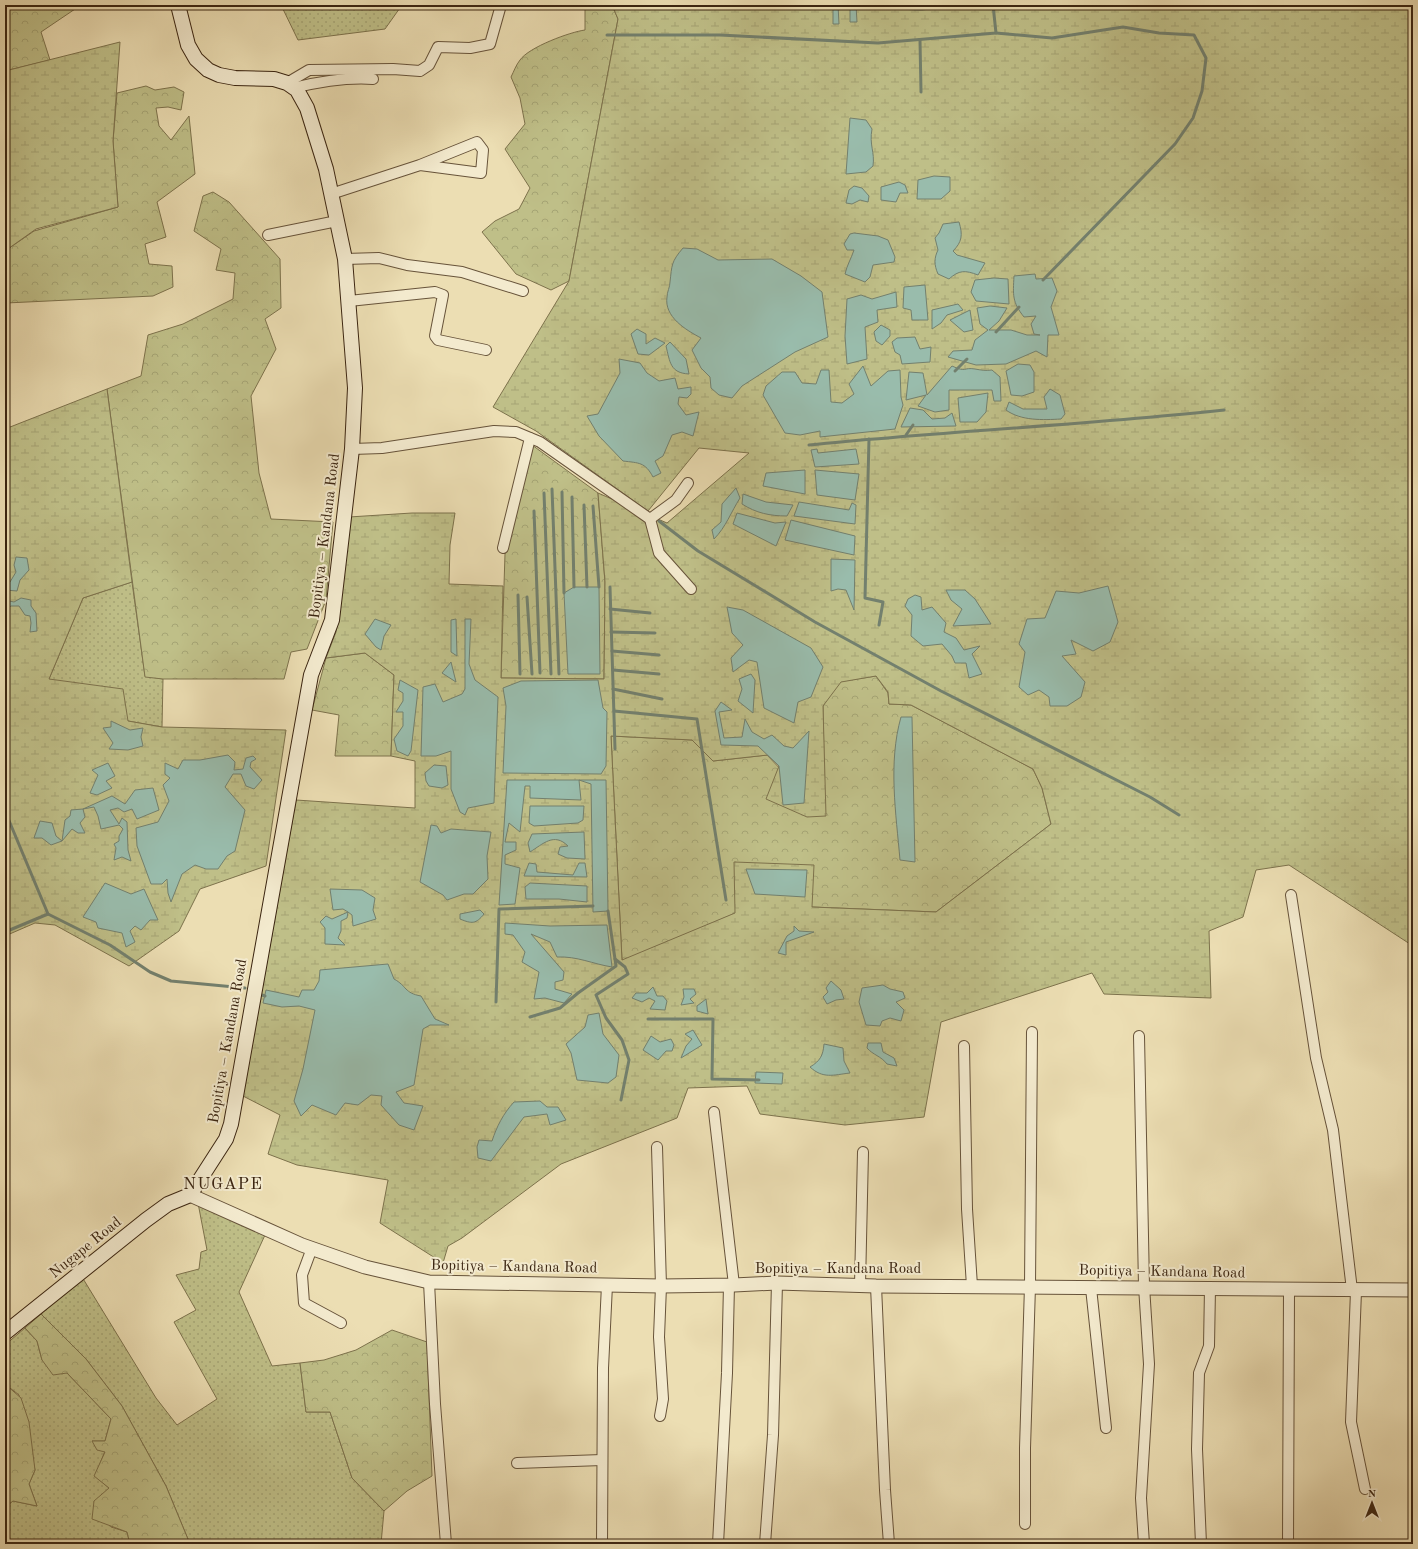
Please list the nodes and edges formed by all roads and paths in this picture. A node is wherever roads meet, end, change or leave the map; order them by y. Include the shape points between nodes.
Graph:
1 (178, 5) edge
2 (501, 5) edge
3 (373, 79) dead end
4 (290, 85) junction
5 (420, 165) junction
6 (332, 194) junction
7 (337, 221) junction
8 (268, 235) dead end
9 (346, 259) junction
10 (523, 291) dead end
11 (348, 301) junction
12 (486, 350) dead end
13 (530, 438) junction
14 (352, 449) junction
15 (688, 483) dead end
16 (650, 519) junction
17 (503, 548) dead end
18 (691, 589) dead end
19 (1291, 895) dead end
20 (1032, 1032) dead end
21 (1139, 1036) dead end
22 (964, 1046) dead end
23 (714, 1112) dead end
24 (657, 1147) dead end
25 (863, 1152) dead end
26 (190, 1195) junction
27 (312, 1248) junction
28 (429, 1282) junction
29 (777, 1283) junction
30 (607, 1285) junction
31 (731, 1285) junction
32 (860, 1285) junction
33 (661, 1286) junction
34 (876, 1286) junction
35 (972, 1286) junction
36 (1030, 1286) junction
37 (1144, 1286) junction
38 (1091, 1288) junction
39 (1210, 1288) junction
40 (1289, 1290) junction
41 (1354, 1290) junction
42 (1413, 1290) edge
43 (341, 1323) dead end
44 (5, 1333) edge
45 (660, 1416) dead end
46 (1106, 1428) dead end
47 (602, 1460) junction
48 (517, 1463) dead end
49 (1365, 1489) dead end
50 (1025, 1524) dead end
51 (446, 1544) edge
52 (602, 1544) edge
53 (718, 1544) edge
54 (766, 1544) edge
55 (889, 1544) edge
56 (1144, 1544) edge
57 (1201, 1544) edge
58 (1288, 1544) edge

1 - 4 main road via 188,45 196,59 208,70 235,78 274,79
2 - 4 street via 490,44 470,48 438,47 429,65 420,72 393,69 309,70
3 - 4 street
4 - 6 main road, Bopitiya – Kandana Road via 307,108
5 - 5 street via 481,173 483,150 476,142
5 - 6 street
6 - 7 main road, Bopitiya – Kandana Road
7 - 8 street
7 - 9 main road, Bopitiya – Kandana Road
9 - 10 street via 379,258 407,265 462,272
9 - 11 main road, Bopitiya – Kandana Road
11 - 12 street via 435,292 443,295 435,336 438,340
11 - 14 main road, Bopitiya – Kandana Road via 355,388
13 - 14 street via 516,432 494,431 382,448
13 - 16 street via 540,442
13 - 17 street
14 - 26 main road, Bopitiya – Kandana Road via 332,620 311,675 231,1124 226,1139
15 - 16 street via 676,500
16 - 18 street via 659,553
19 - 41 street via 1316,1058 1334,1130
20 - 36 street
21 - 37 street
22 - 35 street via 967,1210
23 - 31 street
24 - 33 street
25 - 32 street
26 - 27 street, Bopitiya – Kandana Road
26 - 44 main road, Nugape Road via 168,1204 149,1218
27 - 28 street, Bopitiya – Kandana Road via 365,1267
27 - 43 street via 302,1275 304,1303
28 - 30 street, Bopitiya – Kandana Road
28 - 51 street
29 - 31 street, Bopitiya – Kandana Road
29 - 32 street, Bopitiya – Kandana Road
29 - 54 street via 773,1428
30 - 33 street, Bopitiya – Kandana Road
30 - 47 street
31 - 33 street, Bopitiya – Kandana Road
31 - 53 street
32 - 34 street, Bopitiya – Kandana Road
33 - 45 street via 659,1337 663,1399
34 - 35 street, Bopitiya – Kandana Road
34 - 55 street
35 - 36 street, Bopitiya – Kandana Road
36 - 38 street, Bopitiya – Kandana Road
36 - 50 street
37 - 38 street, Bopitiya – Kandana Road
37 - 39 street, Bopitiya – Kandana Road
37 - 56 street via 1149,1364 1141,1498
38 - 46 street
39 - 40 street, Bopitiya – Kandana Road
39 - 57 street via 1209,1346 1199,1373 1196,1449
40 - 41 street, Bopitiya – Kandana Road
40 - 58 street
41 - 42 street, Bopitiya – Kandana Road
41 - 49 street via 1351,1422
47 - 48 street
47 - 52 street

